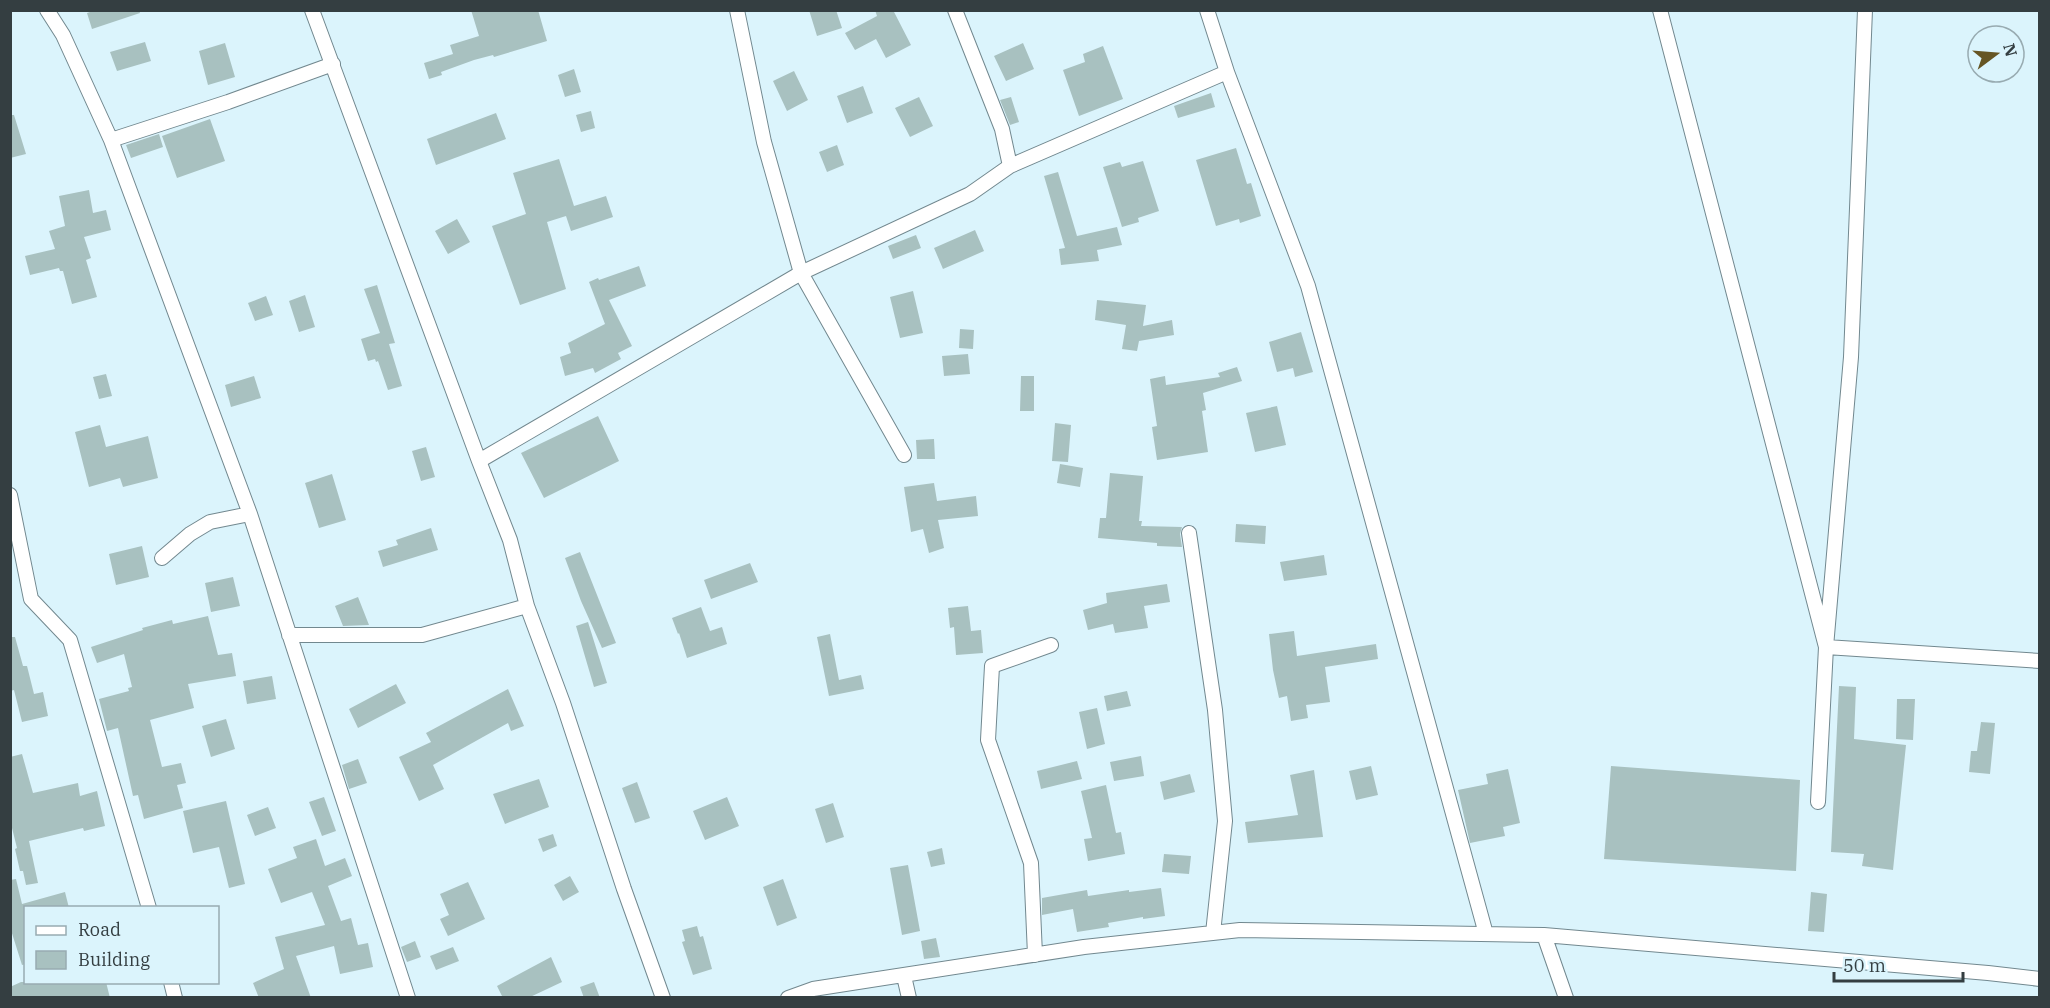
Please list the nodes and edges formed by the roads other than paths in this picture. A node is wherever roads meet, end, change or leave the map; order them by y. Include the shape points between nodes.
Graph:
1 (47, 10) edge
2 (312, 10) edge
3 (738, 10) edge
4 (955, 10) edge
5 (1207, 10) edge
6 (1660, 10) edge
7 (1865, 10) edge
8 (333, 64) junction
9 (1227, 72) junction
10 (111, 140) junction
11 (1010, 166) junction
12 (801, 273) junction
13 (904, 455) dead end
14 (479, 461) junction
15 (10, 495) edge
16 (250, 514) junction
17 (1189, 533) dead end
18 (162, 558) dead end
19 (527, 606) junction
20 (289, 634) junction
21 (1051, 645) dead end
22 (1826, 647) junction
23 (2040, 661) edge
24 (1818, 802) dead end
25 (148, 906) edge
26 (1213, 933) junction
27 (1486, 934) junction
28 (1544, 935) junction
29 (1035, 955) junction
30 (904, 976) junction
31 (2040, 979) edge
32 (660, 996) edge
33 (408, 998) edge
34 (788, 998) edge
35 (909, 998) edge
36 (1566, 998) edge

1 - 10 street via 63,35
2 - 8 street
3 - 12 street via 764,142
4 - 11 street via 1002,129
5 - 9 street
6 - 22 street
7 - 22 street via 1851,357
8 - 10 street
8 - 14 street
9 - 11 street
9 - 27 street via 1308,286
10 - 16 street
11 - 12 street via 970,194
12 - 13 street
12 - 14 street
14 - 19 street via 510,540
15 - 25 street via 31,599 70,640
16 - 18 street via 210,522
16 - 20 street
17 - 26 street via 1215,710 1224,821
19 - 20 street via 422,634
19 - 32 street
20 - 33 street
21 - 29 street via 992,666 988,740 1031,863
22 - 23 street
22 - 24 street
26 - 27 street via 1240,930
26 - 29 street
27 - 28 street
28 - 31 street
28 - 36 street
29 - 30 street
30 - 34 street via 813,989
30 - 35 street

